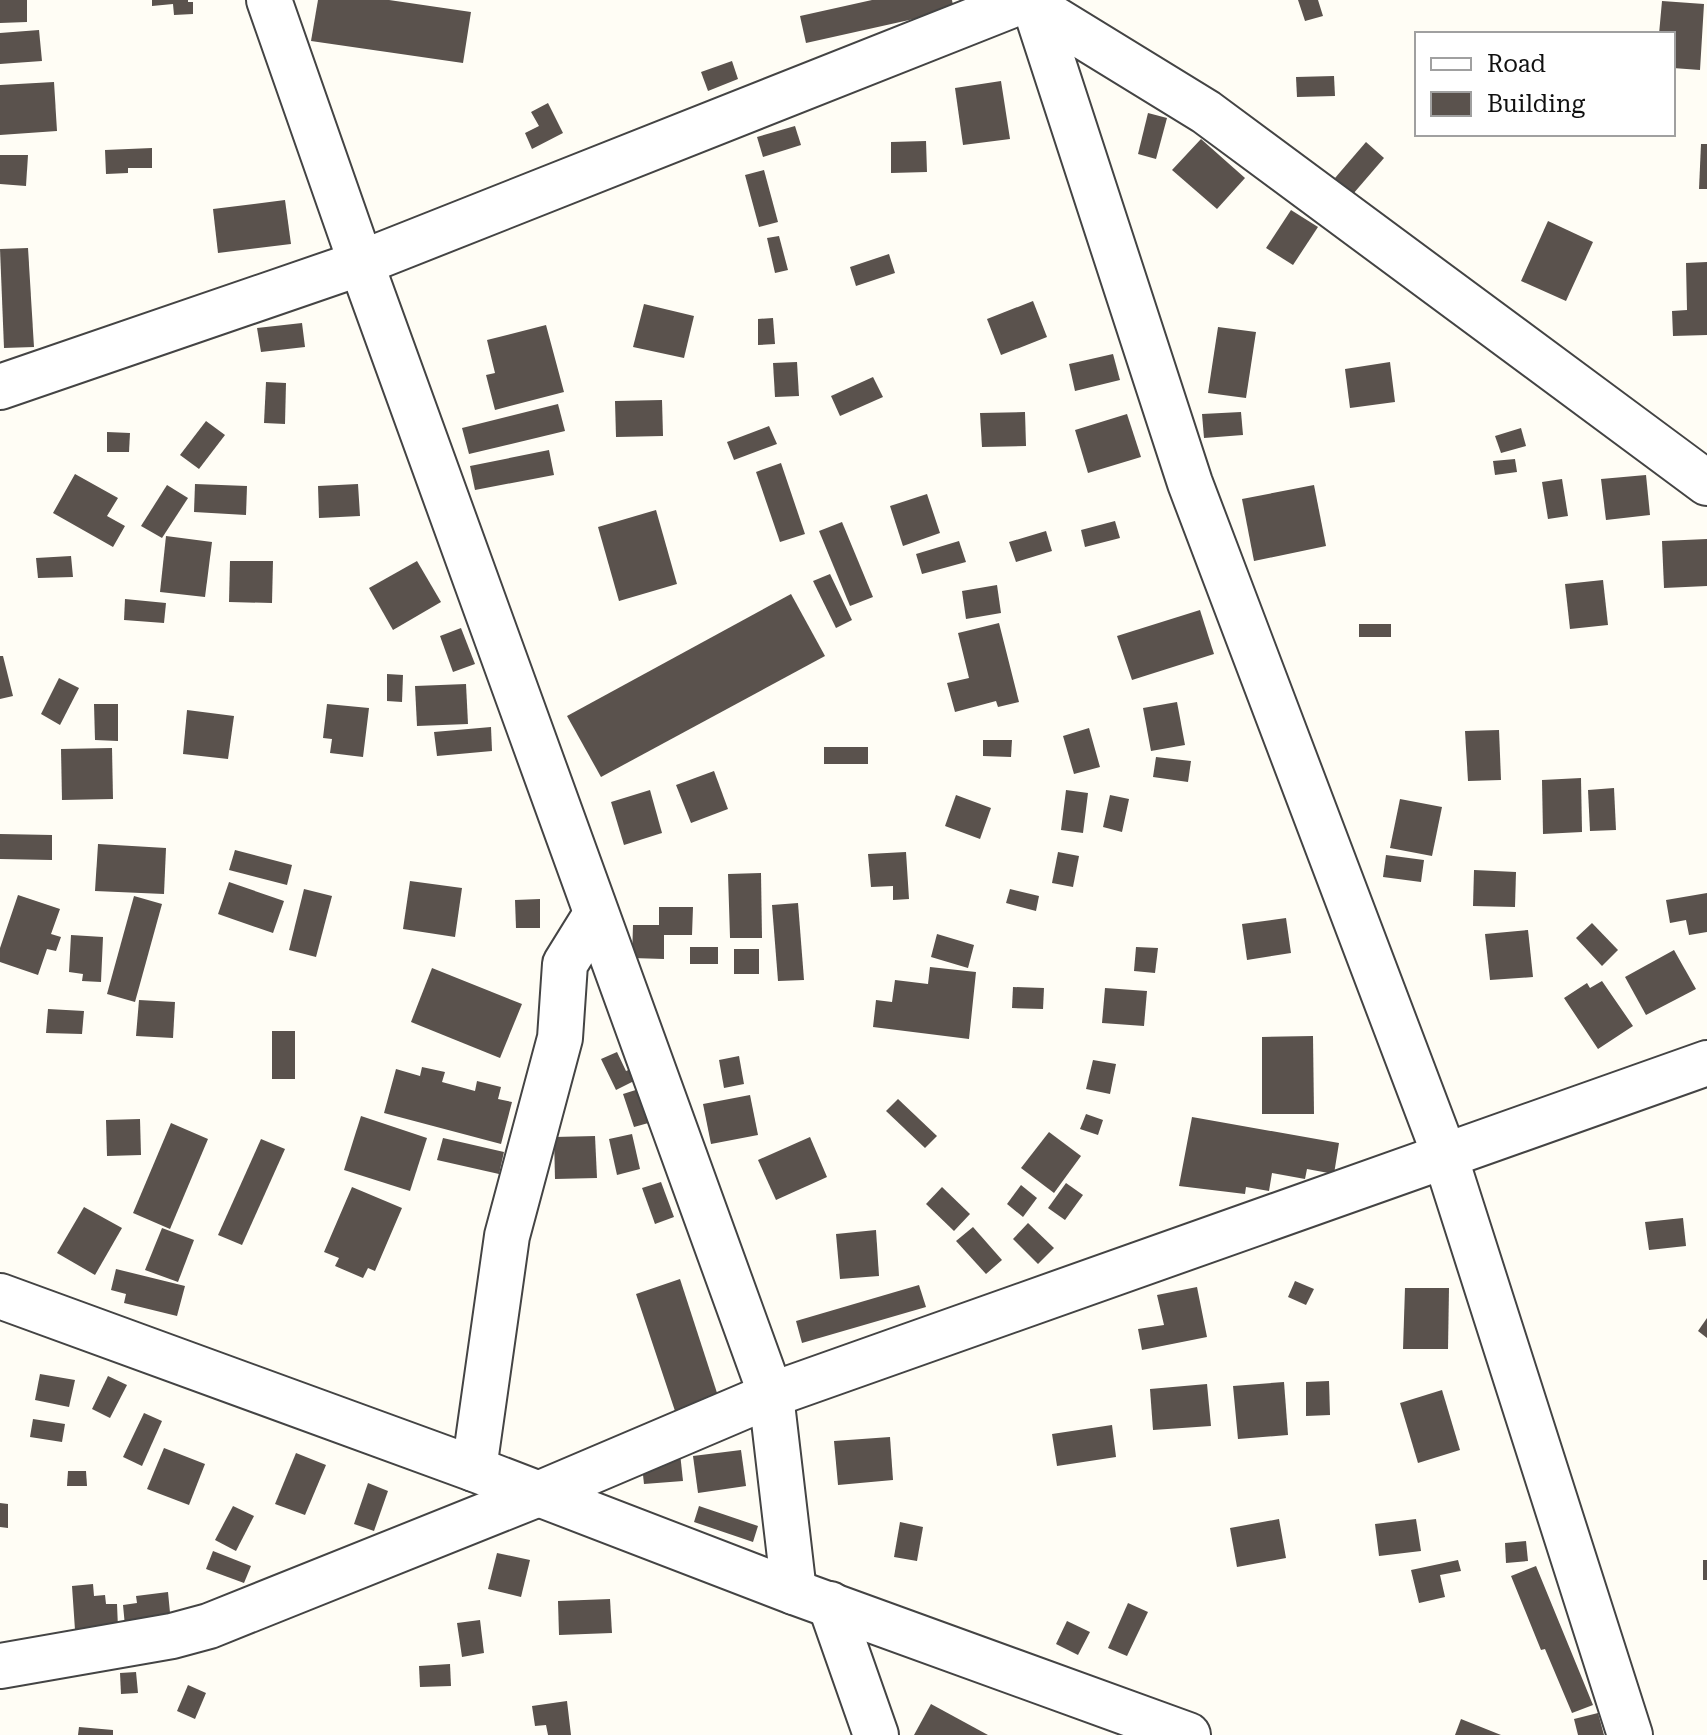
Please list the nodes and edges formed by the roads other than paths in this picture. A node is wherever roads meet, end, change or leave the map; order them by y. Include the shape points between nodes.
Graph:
1 (269, 0) edge
2 (1030, 2) edge
3 (361, 263) junction
4 (0, 387) edge
5 (1707, 483) edge
6 (596, 914) junction
7 (1707, 1063) edge
8 (1445, 1156) junction
9 (0, 1296) edge
10 (771, 1395) junction
11 (474, 1469) junction
12 (536, 1495) junction
13 (812, 1598) junction
14 (0, 1666) edge
15 (876, 1735) edge
16 (1188, 1735) edge
17 (1630, 1735) edge

1 - 3 street
2 - 3 street
2 - 5 street via 1206,112
2 - 8 street via 1190,483
3 - 4 street
3 - 6 street
6 - 10 street
6 - 11 street via 565,964 560,1038 507,1236
7 - 8 street
8 - 10 street
8 - 17 street
9 - 11 street
10 - 12 street
10 - 13 street
11 - 12 street
12 - 13 street
12 - 14 street via 209,1626
13 - 15 street
13 - 16 street

